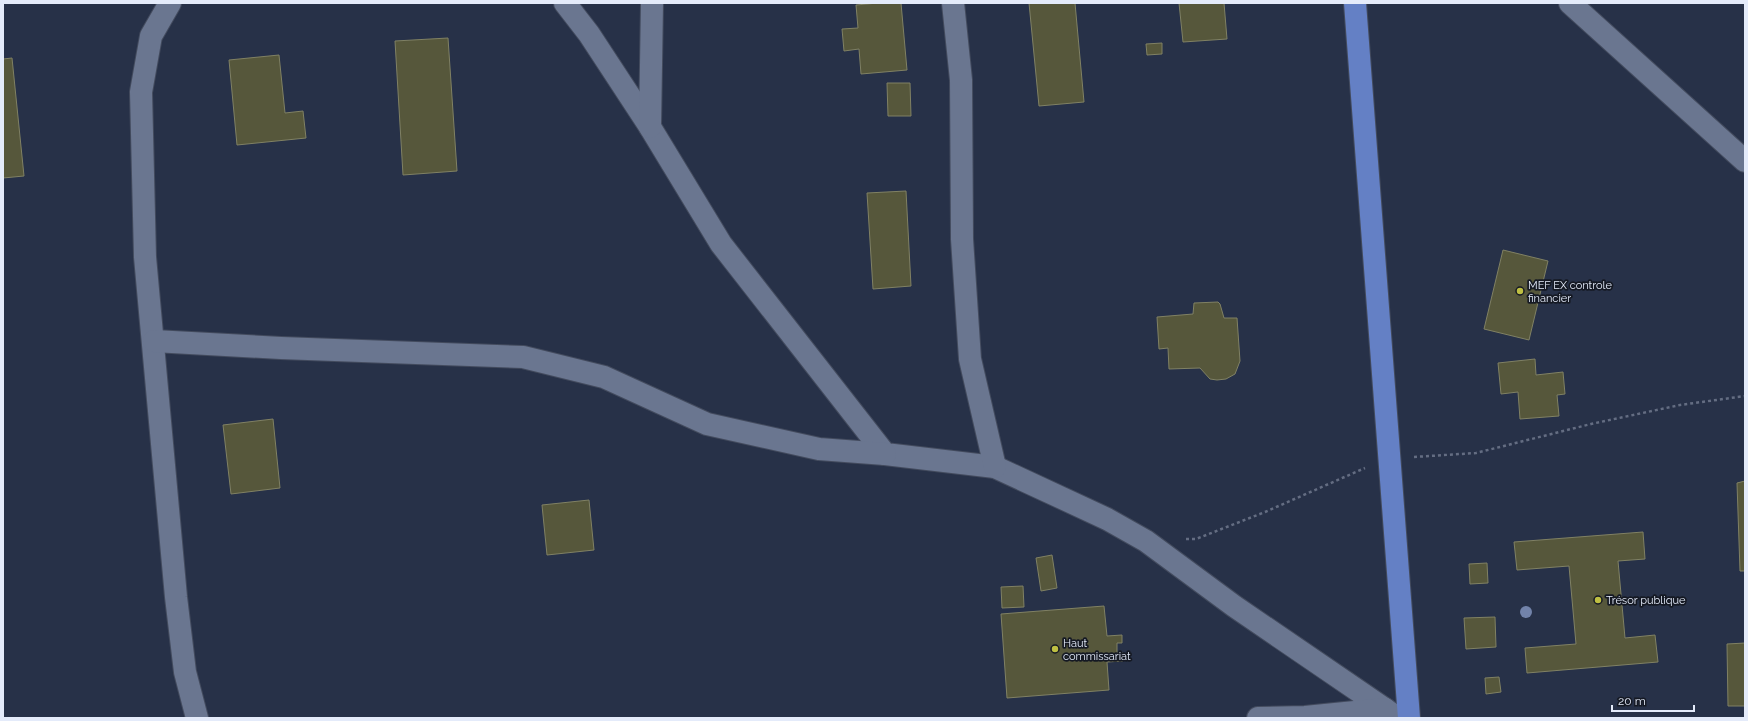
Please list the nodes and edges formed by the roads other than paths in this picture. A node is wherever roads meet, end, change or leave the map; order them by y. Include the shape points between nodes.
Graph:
1 (170, 3) edge
2 (565, 3) edge
3 (652, 3) edge
4 (954, 3) edge
5 (1355, 3) edge
6 (1570, 3) edge
7 (650, 127) junction
8 (1745, 161) edge
9 (154, 341) junction
10 (885, 454) junction
11 (995, 466) junction
12 (1392, 713) edge
13 (197, 718) edge
14 (1258, 718) edge
15 (1409, 718) edge

1 - 9 street via 151,36 141,92 145,257
2 - 7 street via 589,34
3 - 7 street
4 - 11 street via 961,80 962,239 970,359
5 - 15 main road
6 - 8 street
7 - 10 street via 721,244
9 - 10 street via 523,357 604,377 706,424 819,449
9 - 13 street via 185,672
10 - 11 street
11 - 12 street via 1146,541 1234,606
12 - 14 street

